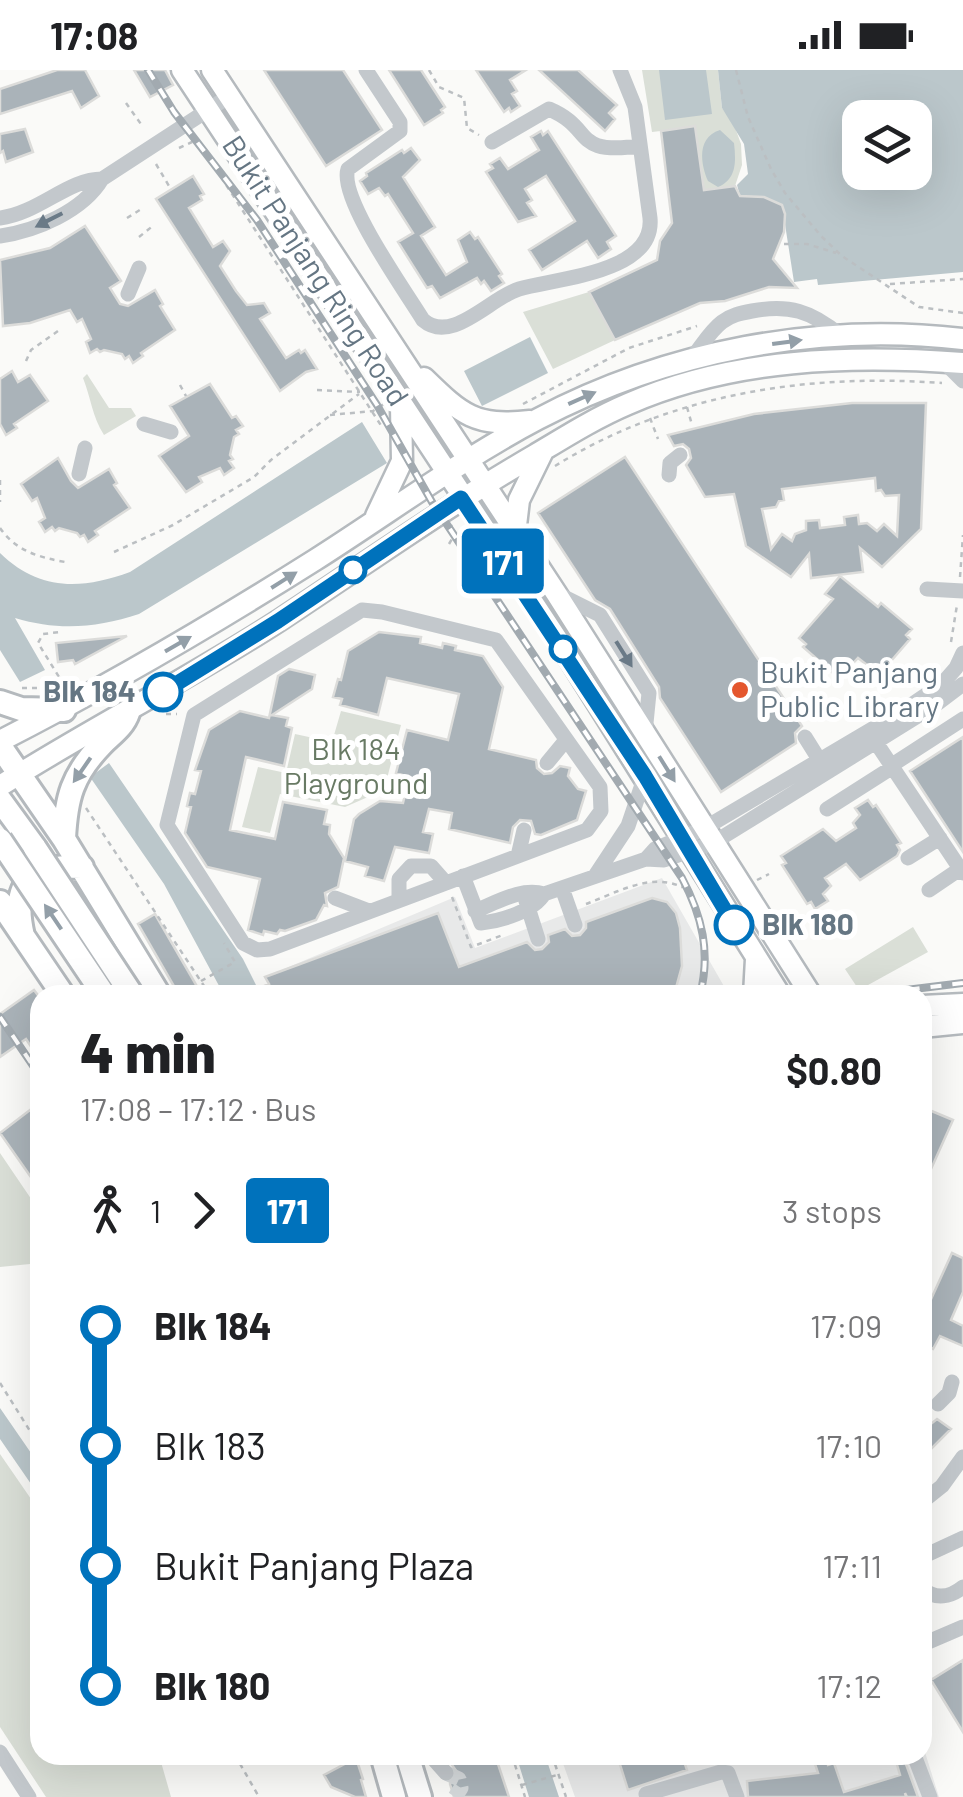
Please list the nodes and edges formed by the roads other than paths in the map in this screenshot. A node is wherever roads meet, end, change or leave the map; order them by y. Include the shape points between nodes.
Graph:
1 (182, 70) edge
2 (212, 70) edge
3 (366, 70) edge
4 (620, 70) edge
5 (228, 98) junction
6 (208, 111) junction
7 (487, 138) road end
8 (640, 146) junction
9 (102, 179) junction
10 (0, 218) edge
11 (0, 236) edge
12 (138, 268) dead end
13 (128, 294) dead end
14 (840, 335) junction
15 (963, 339) edge
16 (398, 352) junction
17 (691, 359) junction
18 (949, 369) edge
19 (963, 381) edge
20 (399, 397) junction
21 (536, 420) junction
22 (144, 424) dead end
23 (171, 432) dead end
24 (85, 448) dead end
25 (680, 455) dead end
26 (549, 458) junction
27 (468, 460) junction
28 (79, 474) dead end
29 (445, 474) junction
30 (670, 475) dead end
31 (484, 485) junction
32 (461, 498) junction
33 (374, 521) junction
34 (516, 534) junction
35 (927, 589) dead end
36 (961, 591) edge
37 (956, 653) edge
38 (963, 684) edge
39 (9, 695) edge
40 (64, 710) junction
41 (128, 713) junction
42 (963, 719) edge
43 (805, 737) dead end
44 (873, 737) junction
45 (566, 740) junction
46 (0, 744) edge
47 (548, 763) dead end
48 (892, 766) junction
49 (823, 767) junction
50 (20, 774) junction
51 (645, 776) junction
52 (0, 786) edge
53 (0, 800) edge
54 (827, 809) dead end
55 (938, 827) junction
56 (524, 830) dead end
57 (708, 836) junction
58 (64, 839) junction
59 (0, 840) edge
60 (686, 845) junction
61 (518, 856) junction
62 (908, 858) dead end
63 (82, 866) junction
64 (962, 871) edge
65 (463, 876) junction
66 (595, 876) junction
67 (446, 883) junction
68 (562, 888) junction
69 (929, 890) dead end
70 (336, 898) dead end
71 (399, 900) junction
72 (525, 901) junction
73 (0, 902) edge
74 (369, 912) junction
75 (575, 925) dead end
76 (23, 936) junction
77 (538, 938) dead end
78 (756, 959) junction
79 (56, 985) edge
80 (97, 985) edge
81 (125, 985) edge
82 (153, 985) edge
83 (755, 985) edge
84 (773, 985) edge
85 (805, 985) edge
86 (963, 1004) edge
87 (932, 1006) edge
88 (963, 1024) edge
89 (932, 1026) edge
90 (963, 1457) edge
91 (932, 1494) edge
92 (963, 1538) edge
93 (932, 1552) edge
94 (956, 1591) edge
95 (932, 1602) edge
96 (963, 1627) edge
97 (932, 1640) edge
98 (0, 1752) edge
99 (385, 1765) edge
100 (410, 1765) edge
101 (425, 1765) edge
102 (439, 1765) edge
103 (918, 1765) edge
104 (446, 1773) tunnel mouth
105 (646, 1794) dead end
106 (29, 1797) edge
107 (394, 1797) edge
108 (420, 1797) edge
109 (433, 1797) tunnel mouth
110 (738, 1797) edge
111 (930, 1797) edge

1 - 6 main road, Bukit Panjang Ring Road
2 - 5 main road, Bukit Panjang Ring Road
3 - 8 street via 400,131 348,169 346,188 424,320 437,328 515,290 601,270 644,244 651,229
4 - 8 street
5 - 6 street
5 - 16 main road, Bukit Panjang Ring Road
6 - 9 street
6 - 20 main road, Bukit Panjang Ring Road
7 - 8 street via 550,109 596,147
9 - 10 street via 85,179 41,206
9 -> 11 street via 93,194 54,218
12 - 13 street
14 - 15 main road
17 -> 14 main road
14 - 17 street via 802,310 762,309 722,322
16 - 21 main road via 464,415
16 - 27 main road, Bukit Panjang Ring Road
21 -> 17 main road
18 - 19 street
18 - 26 main road via 838,359 709,378 629,403
20 - 29 main road, Bukit Panjang Ring Road
20 - 33 main road via 402,461
21 - 27 main road
22 - 23 street
24 - 28 street
25 - 30 street via 670,463
26 - 31 main road
26 - 34 main road via 519,500
27 - 29 main road
27 - 31 main road, Bukit Panjang Ring Road
29 - 32 main road, Bukit Panjang Ring Road
29 - 33 main road
31 - 32 main road
31 - 34 main road, Bukit Panjang Ring Road
32 - 41 main road
32 - 51 main road, Bukit Panjang Ring Road
40 -> 33 main road
34 -> 57 main road, Bukit Panjang Ring Road
35 - 36 street
37 - 44 street via 956,668 942,684
38 - 44 street
39 - 40 highway via 22,710
40 - 46 main road
41 - 50 main road
41 -> 58 highway via 70,790
42 - 48 street
43 - 49 street
44 - 48 street
44 - 49 street
45 - 47 street
45 - 61 street via 600,787 598,818 588,830
45 - 74 street via 496,640 372,610 345,618 194,715 167,825 243,943 257,950
46 - 50 highway
48 - 54 street
48 - 55 street
49 - 57 street
50 - 52 main road
50 - 58 highway
51 - 60 main road, Bukit Panjang Ring Road
51 - 66 street via 628,826
53 - 81 highway, bridge
55 - 62 street
55 - 64 street
56 - 61 street
57 - 60 street
57 - 85 main road, Bukit Panjang Ring Road
58 - 63 highway
80 -> 59 highway, bridge
60 - 66 street via 664,860 646,859
60 - 78 main road, Bukit Panjang Ring Road
61 - 65 street
63 - 76 highway via 40,871 25,883 19,900
63 - 82 highway
64 - 69 street
65 - 67 street
65 - 72 street via 478,920 486,924
66 - 68 street
67 - 71 street
67 - 71 street via 431,866 411,866 399,878
68 - 72 street via 538,903
68 - 75 street
70 - 74 street
71 - 74 street
72 - 77 street
73 - 76 highway
76 - 79 highway
78 - 83 main road
78 - 84 main road, Bukit Panjang Ring Road
86 - 87 main road
88 - 89 main road
90 - 91 street
92 - 93 street
94 - 95 street
96 - 97 street
98 - 106 street
99 - 107 highway
100 - 108 highway
101 - 109 highway
102 - 104 street
103 - 111 street
105 - 110 street via 721,1772

